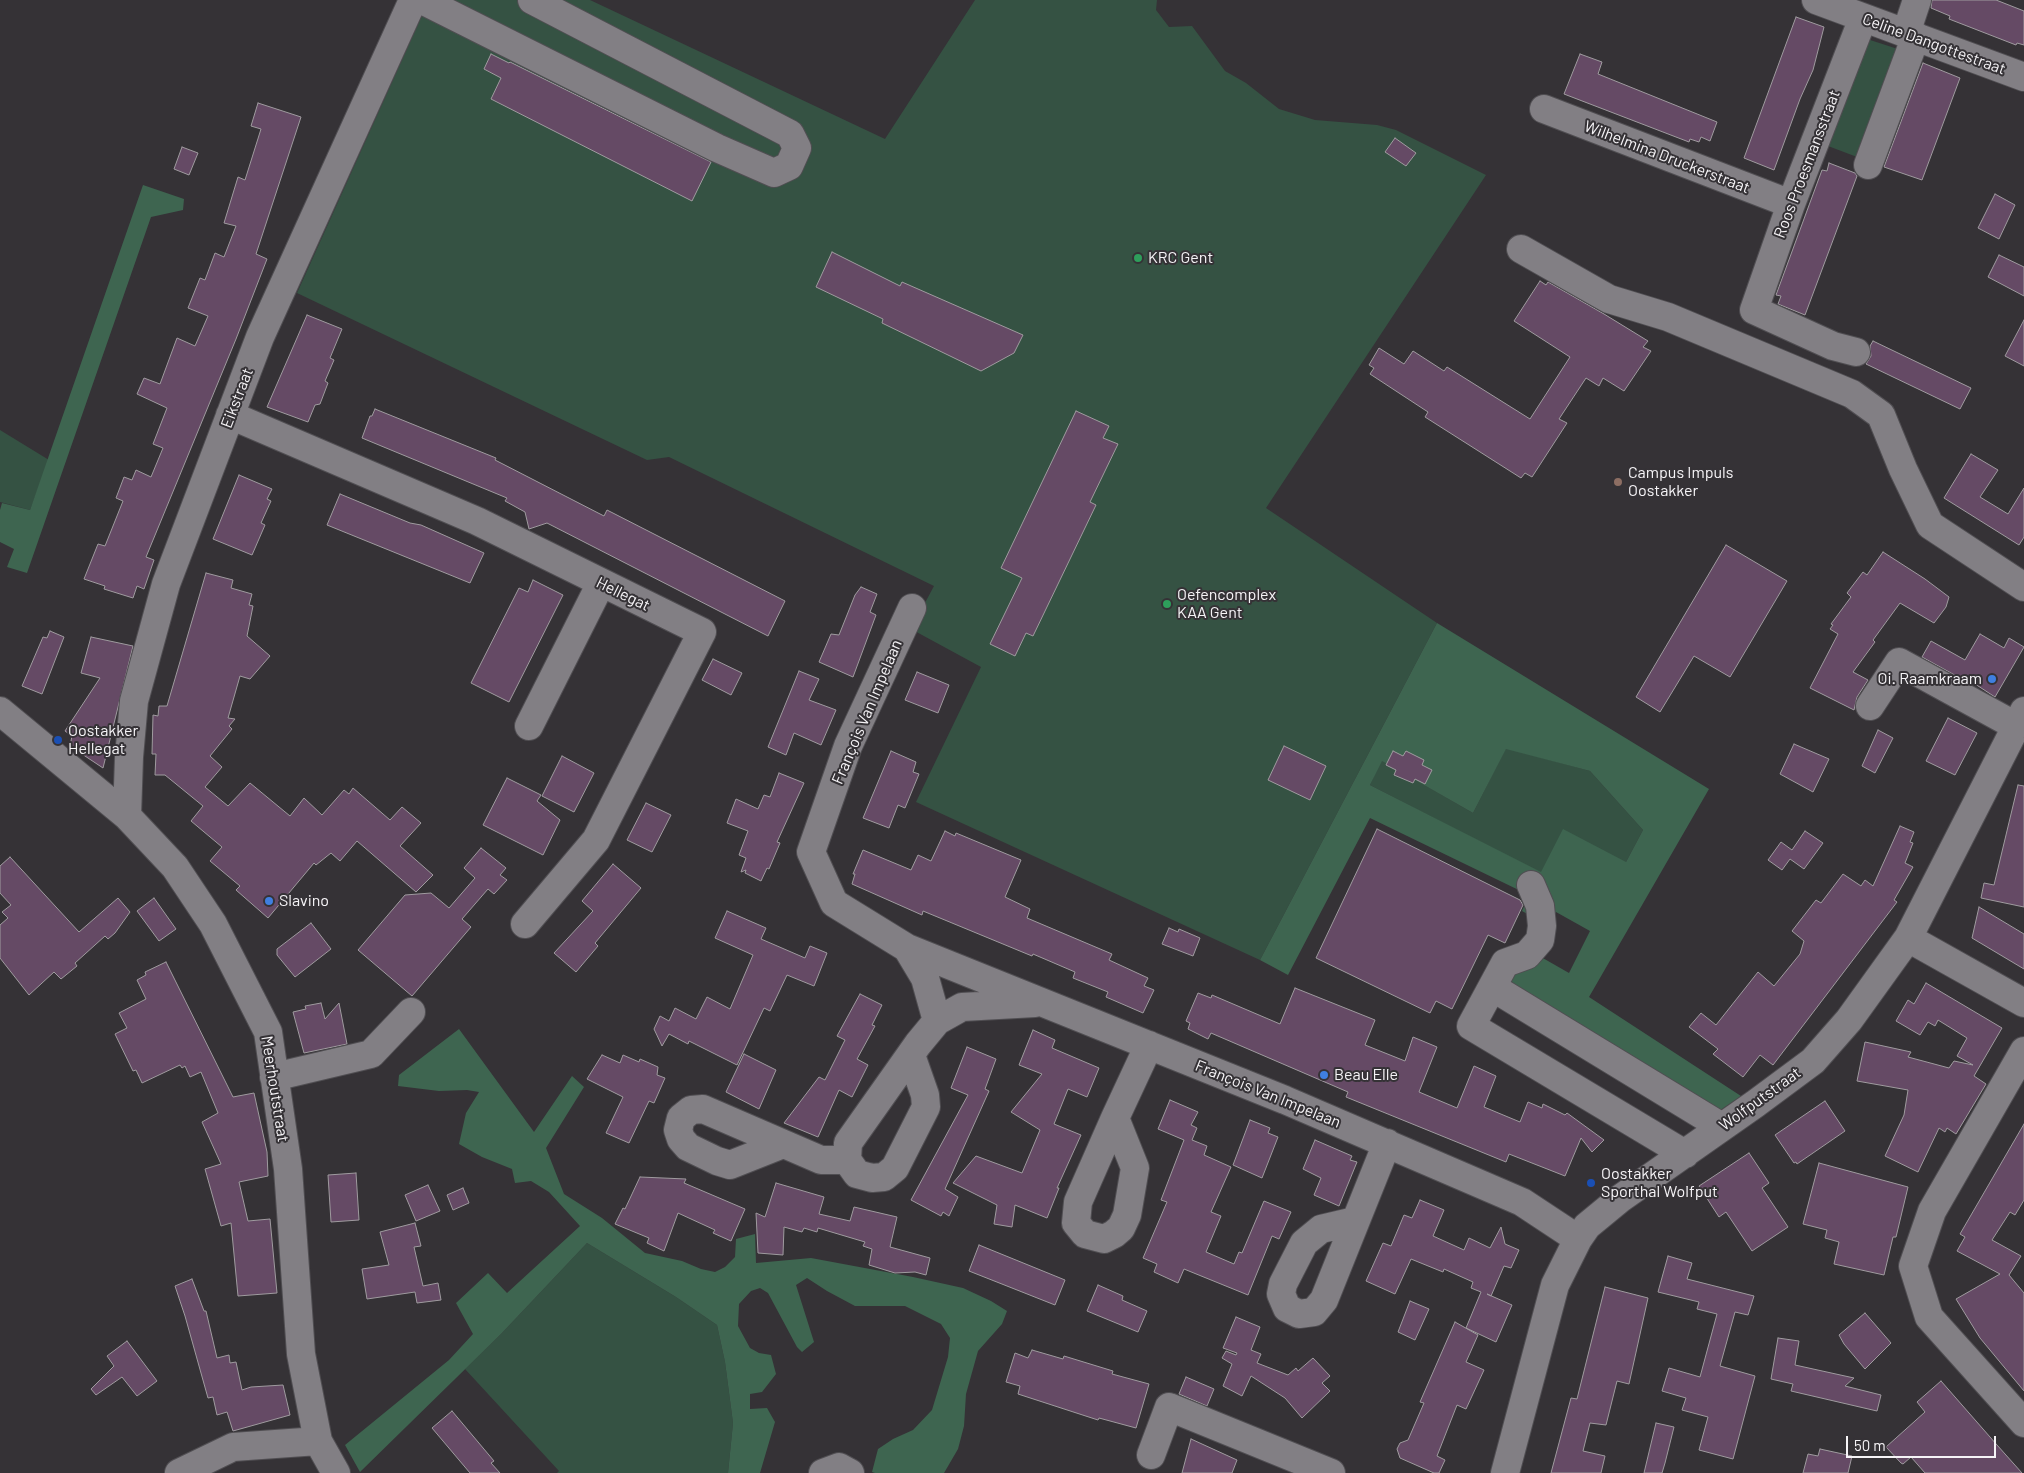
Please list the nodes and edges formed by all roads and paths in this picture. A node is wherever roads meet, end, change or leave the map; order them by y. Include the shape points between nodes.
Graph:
1 (413, 0) edge
2 (422, 0) edge
3 (532, 0) edge
4 (1816, 0) edge
5 (1917, 0) edge
6 (1863, 18) junction
7 (1911, 35) junction
8 (2024, 77) edge
9 (1544, 109) dead end
10 (1868, 165) dead end
11 (1790, 204) junction
12 (1521, 250) dead end
13 (1856, 352) dead end
14 (230, 415) junction
15 (601, 583) junction
16 (2024, 587) edge
17 (912, 608) dead end
18 (1870, 706) dead end
19 (0, 711) edge
20 (2020, 718) edge
21 (529, 726) dead end
22 (127, 816) junction
23 (1531, 884) dead end
24 (526, 924) dead end
25 (1908, 938) junction
26 (908, 948) junction
27 (1492, 987) junction
28 (1044, 1003) junction
29 (2024, 1003) edge
30 (411, 1012) dead end
31 (936, 1021) junction
32 (1149, 1045) junction
33 (2024, 1051) edge
34 (911, 1054) junction
35 (274, 1077) junction
36 (1115, 1118) dead end
37 (1722, 1127) junction
38 (1387, 1143) junction
39 (783, 1144) dead end
40 (1684, 1154) junction
41 (848, 1160) junction
42 (1355, 1221) dead end
43 (1578, 1239) junction
44 (2024, 1421) edge
45 (318, 1441) junction
46 (1151, 1455) dead end
47 (180, 1473) edge
48 (336, 1473) edge
49 (823, 1473) edge
50 (850, 1473) edge
51 (1332, 1473) edge
52 (1506, 1473) edge

1 - 14 street, Eikstraat via 260,337
2 - 3 street via 717,148 774,173 789,166 797,148 790,134
4 - 6 street, Celine Dangottestraat
5 - 7 street
6 - 7 street, Celine Dangottestraat
6 - 11 street, Roos Proesmansstraat
7 - 8 street, Celine Dangottestraat
7 - 10 street
9 - 11 street, Wilhelmina Druckerstraat
11 - 13 street, Roos Proesmansstraat via 1754,310 1833,346
12 - 16 street via 1609,299 1668,317 1852,394 1882,414 1903,469 1930,525
14 - 15 street, Hellegat via 477,522
14 - 22 street, Eikstraat via 166,584 134,701
15 - 21 street
15 - 24 street, Hellegat via 702,632 596,840
17 - 26 street, François Van Impelaan via 848,746 811,852 834,903
18 - 20 street via 1899,662
19 - 22 street, Meerhoutstraat
20 - 25 street, Wolfputstraat
22 - 35 street, Meerhoutstraat via 175,867 214,924 268,1032
23 - 27 street via 1540,906 1540,940 1527,955 1505,963
25 - 29 street
25 - 37 street, Wolfputstraat via 1849,1020 1813,1061
26 - 28 street, François Van Impelaan
26 - 31 street, François Van Impelaan via 925,978
27 - 37 street
27 - 40 street via 1471,1026
28 - 31 street, François Van Impelaan via 962,1007
28 - 32 street, François Van Impelaan
30 - 35 street via 370,1054
31 - 34 street, François Van Impelaan
32 - 36 street
32 - 38 street, François Van Impelaan
33 - 44 street via 1932,1211 1913,1266 1929,1317
34 - 41 street, François Van Impelaan via 848,1144
34 - 41 street via 926,1107 895,1168 884,1177 872,1178 857,1174
35 - 45 street, Meerhoutstraat via 288,1169 302,1354
37 - 40 street, Wolfputstraat
38 - 42 street
38 - 43 street, François Van Impelaan via 1522,1202
39 - 41 street via 821,1160
40 - 43 street, Wolfputstraat via 1621,1198 1587,1226
43 - 52 street, Wolfputstraat via 1555,1285
45 - 47 street via 233,1447
45 - 48 street, Meerhoutstraat
46 - 51 street via 1169,1407
49 - 50 street via 839,1466

